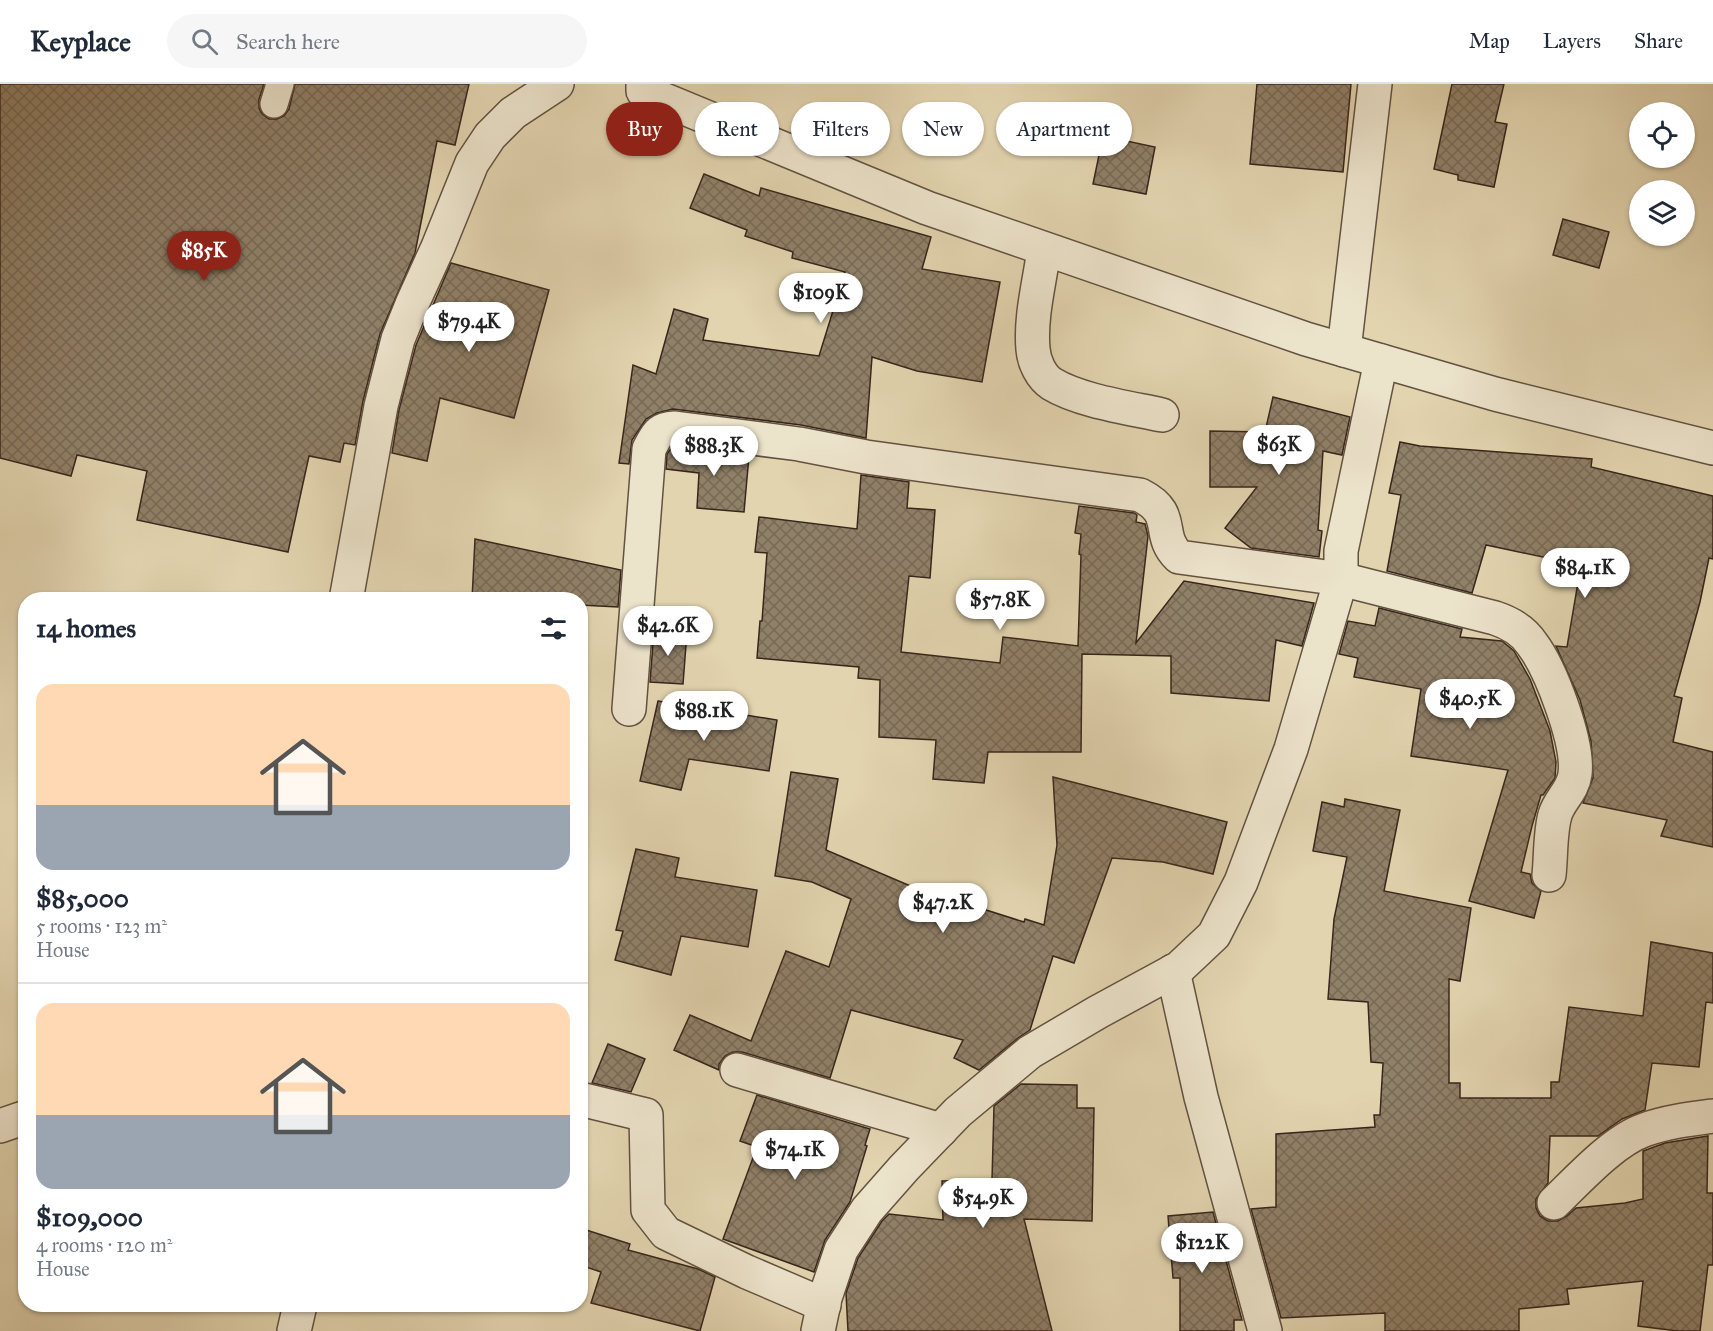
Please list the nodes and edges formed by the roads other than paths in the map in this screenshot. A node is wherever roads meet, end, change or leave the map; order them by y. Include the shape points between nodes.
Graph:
1 (557, 84) edge
2 (1375, 84) edge
3 (637, 86) edge
4 (1044, 249) junction
5 (1344, 350) junction
6 (1381, 361) junction
7 (1162, 415) dead end
8 (1713, 448) edge
9 (1341, 579) junction
10 (347, 592) edge
11 (629, 709) dead end
12 (1550, 875) dead end
13 (1173, 972) junction
14 (737, 1070) dead end
15 (588, 1101) edge
16 (1713, 1116) edge
17 (18, 1120) edge
18 (0, 1126) edge
19 (941, 1130) junction
20 (1554, 1203) dead end
21 (298, 1312) edge
22 (821, 1318) edge
23 (294, 1331) edge
24 (1265, 1331) edge

1 - 10 street via 513,113 490,136 472,164 413,302 398,339 381,406
2 - 5 street
3 - 4 street via 927,208
4 - 5 street
4 - 7 street via 1033,328 1033,350 1039,369 1051,383 1082,396
5 - 6 street
6 - 8 street via 1494,394
6 - 9 street via 1341,551
9 - 11 street via 1179,557 1168,541 1159,507 1140,495 664,428 649,449
9 - 12 street via 1495,618 1514,625 1532,643 1554,684 1574,753 1571,788 1555,814
9 - 13 street via 1291,748 1240,882 1214,935
13 - 19 street via 1030,1052
13 - 24 street via 1201,1097
14 - 19 street
15 - 22 street via 646,1115 648,1210 666,1233 747,1272
16 - 20 street via 1643,1130 1595,1164
17 - 18 street
19 - 22 street via 867,1210 841,1250
21 - 23 street

